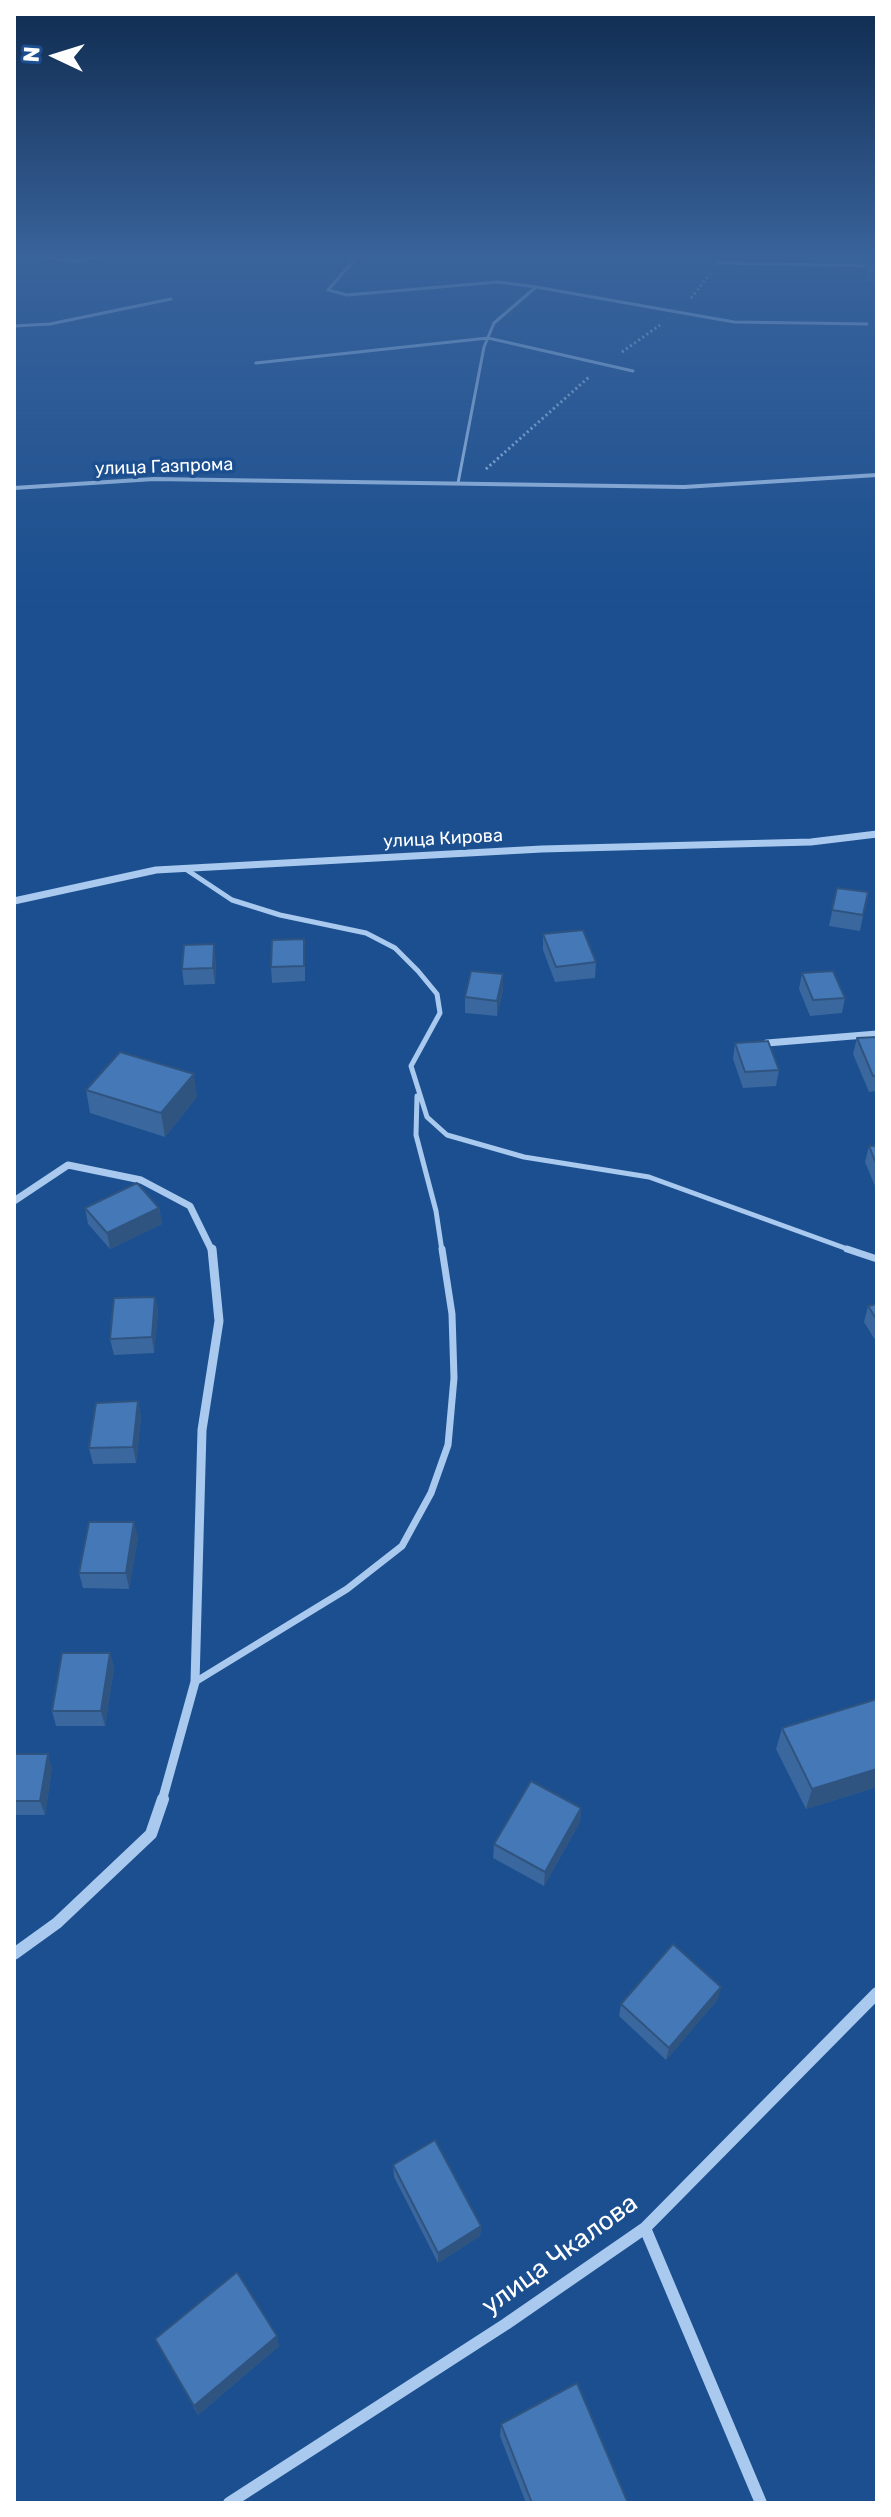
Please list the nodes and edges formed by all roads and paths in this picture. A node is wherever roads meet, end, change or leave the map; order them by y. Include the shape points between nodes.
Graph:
1 (480, 374) edge
2 (877, 475) edge
3 (458, 483) junction
4 (14, 488) edge
5 (877, 834) edge
6 (184, 868) junction
7 (14, 901) edge
8 (877, 1034) edge
9 (767, 1043) edge
10 (417, 1093) junction
11 (14, 1201) edge
12 (877, 1259) edge
13 (195, 1682) junction
14 (14, 1954) edge
15 (877, 1993) edge
16 (645, 2228) junction
17 (229, 2503) edge
18 (761, 2503) edge

1 - 3 lane
2 - 3 street, улица Газпрома via 684,487
3 - 4 street, улица Газпрома via 154,479
5 - 6 street, улица Кирова via 811,842 527,849
6 - 7 street, улица Кирова
6 - 10 lane via 232,900 366,933 395,948 437,994 440,1013 411,1066
8 - 9 street
10 - 12 lane via 427,1117 447,1135 524,1157 649,1177
10 - 13 lane via 416,1135 436,1211 452,1314 448,1445 431,1493 402,1546 347,1589
11 - 13 street via 68,1165 141,1180 190,1206 212,1248 219,1321 202,1430
13 - 14 street via 151,1834 57,1923
15 - 16 street, улица Чкалова
16 - 17 street, улица Чкалова
16 - 18 street

